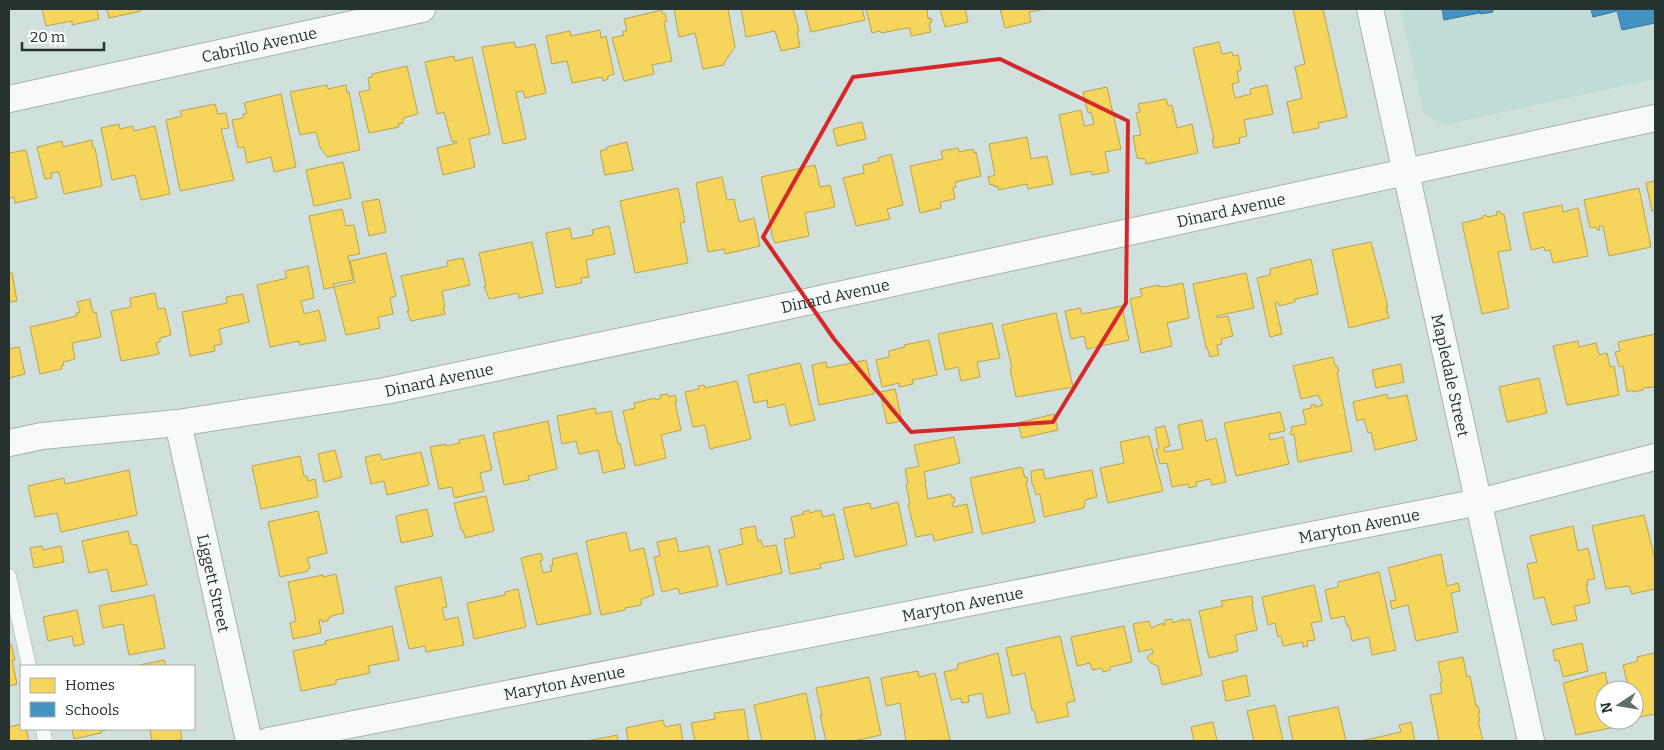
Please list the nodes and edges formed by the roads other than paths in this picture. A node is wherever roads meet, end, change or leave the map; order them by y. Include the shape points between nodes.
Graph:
1 (422, 9) edge
2 (1370, 9) edge
3 (9, 99) edge
4 (1655, 118) edge
5 (1406, 173) junction
6 (178, 423) junction
7 (9, 443) edge
8 (1655, 457) edge
9 (1479, 502) junction
10 (9, 576) edge
11 (29, 665) edge
12 (249, 741) edge
13 (268, 741) edge
14 (1532, 741) edge

1 - 3 street, Cabrillo Avenue
2 - 5 street, Mapledale Street
4 - 5 street, Dinard Avenue
5 - 6 street, Dinard Avenue via 385,391
5 - 9 street, Mapledale Street
6 - 7 street, Dinard Avenue via 42,436
6 - 12 street, Liggett Street
8 - 9 street, Maryton Avenue
9 - 13 street, Maryton Avenue
9 - 14 street, Mapledale Street
10 - 11 lane

